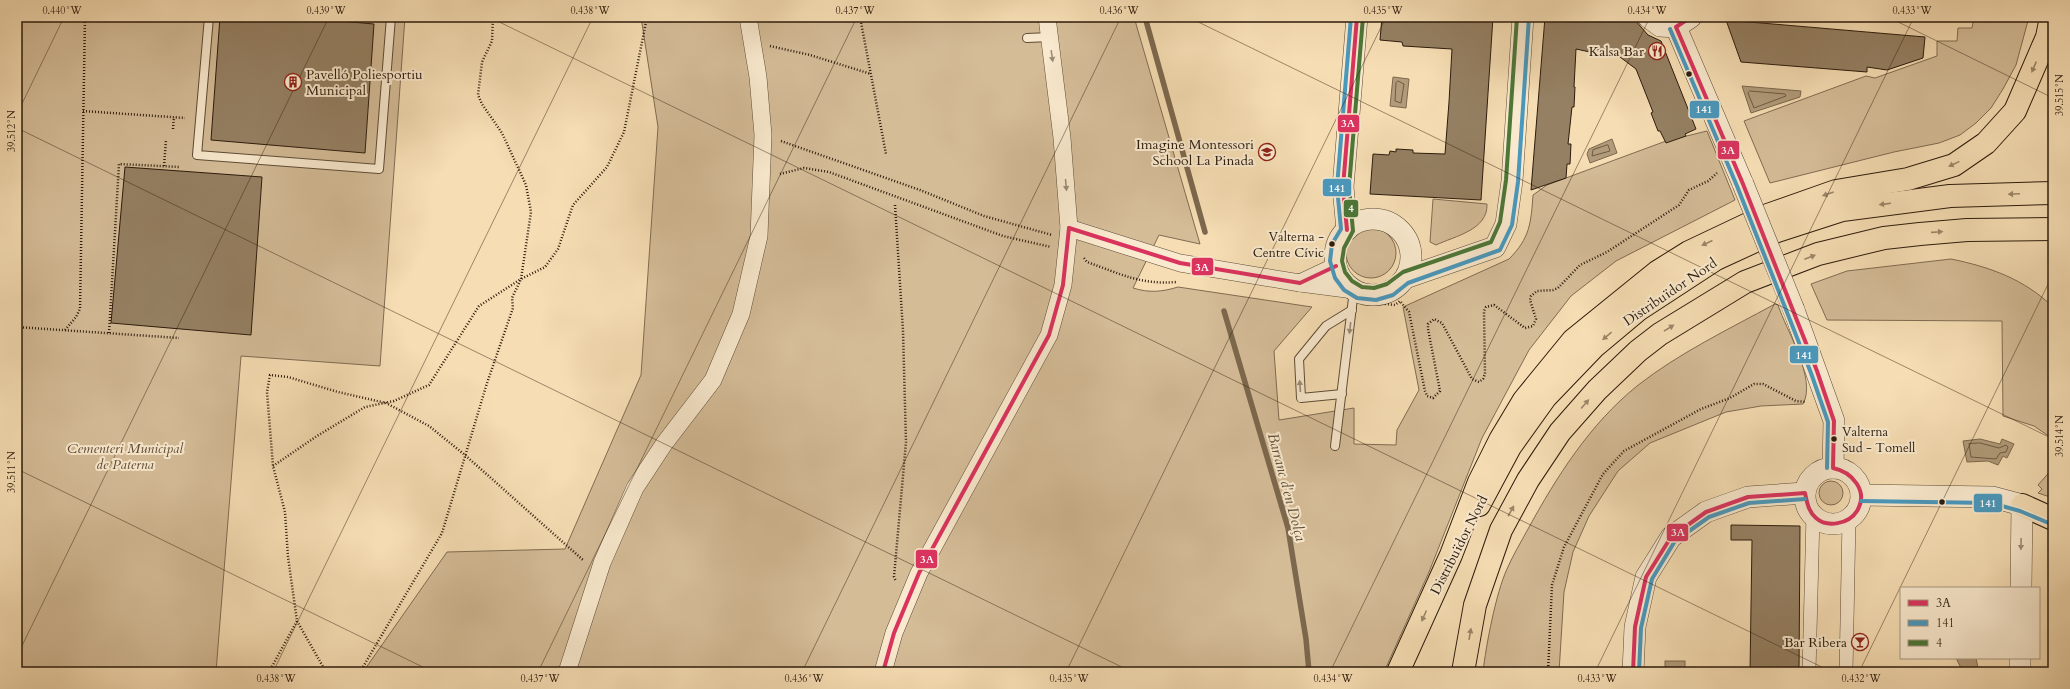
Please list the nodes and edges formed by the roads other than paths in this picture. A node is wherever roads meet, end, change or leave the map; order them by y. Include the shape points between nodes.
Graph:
1 (209, 17) edge
2 (391, 17) edge
3 (748, 17) edge
4 (1047, 17) edge
5 (1357, 17) edge
6 (1523, 17) edge
7 (1648, 17) edge
8 (2051, 17) edge
9 (1683, 22) edge
10 (1050, 37) junction
11 (1027, 38) dead end
12 (2053, 193) edge
13 (2053, 229) edge
14 (1347, 230) junction
15 (1068, 239) junction
16 (1336, 266) junction
17 (1405, 278) junction
18 (1300, 283) junction
19 (1354, 290) junction
20 (1352, 310) junction
21 (1342, 394) junction
22 (1335, 446) dead end
23 (1832, 468) junction
24 (1805, 494) junction
25 (1861, 496) junction
26 (2022, 505) junction
27 (1813, 516) junction
28 (1849, 519) junction
29 (2053, 519) edge
30 (1451, 555) junction
31 (2021, 587) edge
32 (2020, 659) edge
33 (567, 672) edge
34 (884, 672) edge
35 (1398, 672) edge
36 (1463, 672) edge
37 (1633, 672) edge
38 (1809, 672) edge
39 (1846, 672) edge
40 (2020, 672) edge

1 - 2 lane via 197,155 379,169
3 - 33 street via 758,77 763,135 759,236 741,314 713,380 664,444 635,488 602,563
4 - 10 street
5 - 14 street via 1343,187
6 - 17 street via 1512,181 1506,224 1495,247
7 - 9 street via 1660,26
8 -> 30 main road via 2047,37 2015,111 1986,143 1954,165 1908,179 1836,191 1765,216 1689,252 1652,277 1573,340 1524,400 1500,440 1479,482
9 - 23 street, bridge via 1834,421
10 - 11 lane
10 -> 15 street via 1062,138
12 -> 30 main road, Distribuïdor Nord via 1950,196 1842,210 1776,231 1716,260 1638,310 1595,346 1545,398 1510,447
36 -> 13 main road, Distribuïdor Nord via 1475,605 1501,530 1528,480 1560,432 1597,390 1660,334 1744,282 1818,254 1884,238 1920,234 1967,230
14 - 16 street via 1337,246
14 - 17 street via 1357,222 1369,219 1392,224 1402,232 1411,254
15 - 18 street via 1180,263
15 - 34 street via 1063,285 1049,335 919,573 894,633
16 - 18 street
16 - 19 street via 1346,284
17 - 19 street via 1388,292 1376,295
18 - 19 street
19 - 20 lane
20 -> 21 lane
21 -> 20 lane via 1301,398 1299,359 1326,326
21 - 22 lane
23 - 24 street via 1814,475
23 - 25 street via 1851,475 1857,482
24 - 27 street via 1805,502
24 - 37 street via 1748,497 1706,512 1671,537 1646,577 1635,627
25 - 26 street via 1992,497
25 - 28 street via 1858,510
26 - 29 main road
26 -> 31 street
27 - 28 street via 1825,523 1834,524
27 - 38 street
28 - 39 street
30 -> 35 main road, Distribuïdor Nord
32 - 40 street

